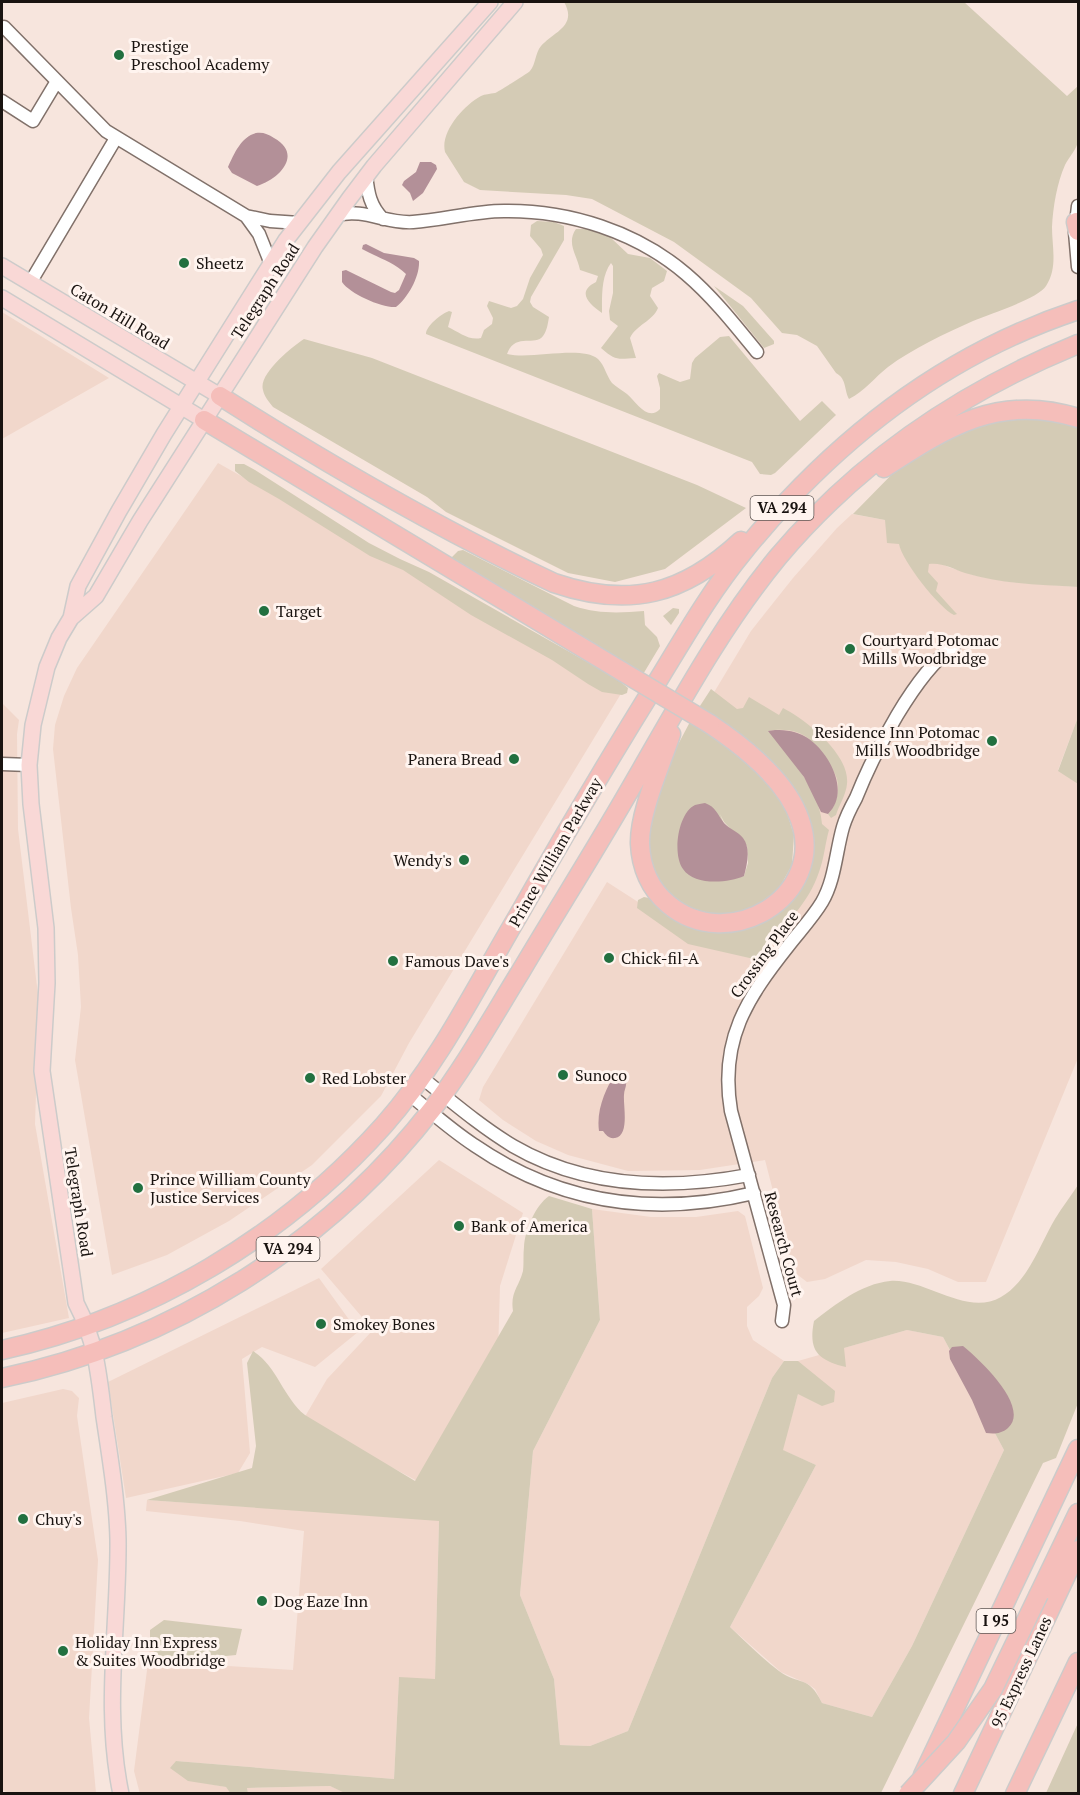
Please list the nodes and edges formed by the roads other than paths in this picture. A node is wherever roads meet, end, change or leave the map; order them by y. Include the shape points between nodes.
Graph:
1 (490, 2) edge
2 (515, 2) edge
3 (4, 27) dead end
4 (57, 81) junction
5 (2, 101) edge
6 (371, 135) junction
7 (116, 138) junction
8 (388, 148) junction
9 (366, 175) junction
10 (337, 215) junction
11 (246, 216) junction
12 (383, 219) junction
13 (1078, 220) edge
14 (299, 223) junction
15 (271, 264) junction
16 (2, 266) edge
17 (1078, 267) edge
18 (30, 283) junction
19 (2, 298) edge
20 (1078, 310) edge
21 (1078, 344) edge
22 (757, 352) dead end
23 (197, 382) junction
24 (219, 396) junction
25 (182, 407) junction
26 (1078, 418) edge
27 (204, 420) junction
28 (811, 476) junction
29 (827, 505) junction
30 (70, 618) junction
31 (954, 646) dead end
32 (684, 696) junction
33 (2, 764) edge
34 (29, 765) junction
35 (421, 1077) junction
36 (409, 1094) junction
37 (443, 1095) junction
38 (430, 1112) junction
39 (749, 1175) junction
40 (754, 1193) junction
41 (782, 1322) dead end
42 (88, 1326) junction
43 (2, 1350) edge
44 (94, 1352) junction
45 (2, 1378) edge
46 (1078, 1449) edge
47 (1078, 1513) edge
48 (1078, 1550) edge
49 (1078, 1662) edge
50 (121, 1794) edge
51 (908, 1794) edge
52 (914, 1794) edge
53 (963, 1794) edge
54 (1015, 1794) edge

1 - 6 main road, Telegraph Road
2 - 8 main road, Telegraph Road
3 - 4 street
4 - 5 street via 33,121
4 - 7 street
6 - 8 main road
6 - 14 main road, Telegraph Road
7 - 11 street
7 - 18 street
8 - 9 main road, Telegraph Road
9 - 10 main road, Telegraph Road
9 - 12 street via 371,202
10 - 12 street via 354,212
10 - 24 main road, Telegraph Road
11 - 14 street
11 - 15 street via 261,237
12 - 22 street via 409,223 513,211 602,227 648,248 687,274
13 - 17 street
14 - 15 main road, Telegraph Road
15 - 23 main road, Telegraph Road
16 - 18 main road, Caton Hill Road
18 - 23 main road, Caton Hill Road
19 - 25 main road
20 - 28 highway, Prince William Parkway / VA 294 via 1036,324 957,364 869,423
21 - 29 highway, Prince William Parkway / VA 294 via 1003,378 926,424
23 - 24 main road, Caton Hill Road
23 - 25 main road, Telegraph Road
24 - 27 main road, Telegraph Road
24 - 28 highway via 331,466 448,531 554,583 592,593 648,593 696,576 722,558
25 - 27 main road
25 - 30 main road, Telegraph Road via 78,586
26 - 29 highway via 1020,410 962,422
27 - 30 main road, Telegraph Road via 96,596
27 - 32 highway, bridge via 623,672 711,724 742,747 780,787 794,807 804,834 802,862 790,888 758,915 730,924 700,922 673,909 655,890 641,860 640,834 650,795
28 - 35 highway, Prince William Parkway / VA 294 via 742,553 693,624
29 - 32 highway, Prince William Parkway / VA 294 via 777,559 746,600
30 - 34 main road, Telegraph Road via 47,667 33,725
31 - 39 street, Crossing Place via 934,665 894,721 865,773 843,825 823,900 769,971 738,1022 727,1082 730,1111
32 - 37 highway, Prince William Parkway / VA 294
33 - 34 street
34 - 42 main road, Telegraph Road via 46,928 43,1085 76,1303
35 - 36 highway, Prince William Parkway / VA 294
35 - 37 street
36 - 38 street
36 - 42 highway, Prince William Parkway / VA 294 via 355,1156 248,1244 183,1283
37 - 38 highway, Prince William Parkway / VA 294
37 - 39 street via 513,1146 574,1171 626,1182 667,1185
38 - 40 street via 511,1168 576,1194 621,1203 674,1205
38 - 44 highway, Prince William Parkway / VA 294 via 356,1192 274,1259 188,1311
39 - 40 street, Research Court
40 - 41 street, Research Court via 784,1305
42 - 43 highway, Prince William Parkway / VA 294
42 - 44 main road, Telegraph Road
44 - 45 highway, Prince William Parkway / VA 294
44 - 50 main road, Telegraph Road via 118,1538 112,1722
46 - 52 highway, I 95
47 - 51 highway, bridge via 993,1689 956,1742
48 - 53 highway, 95 Express Lanes
49 - 54 highway

